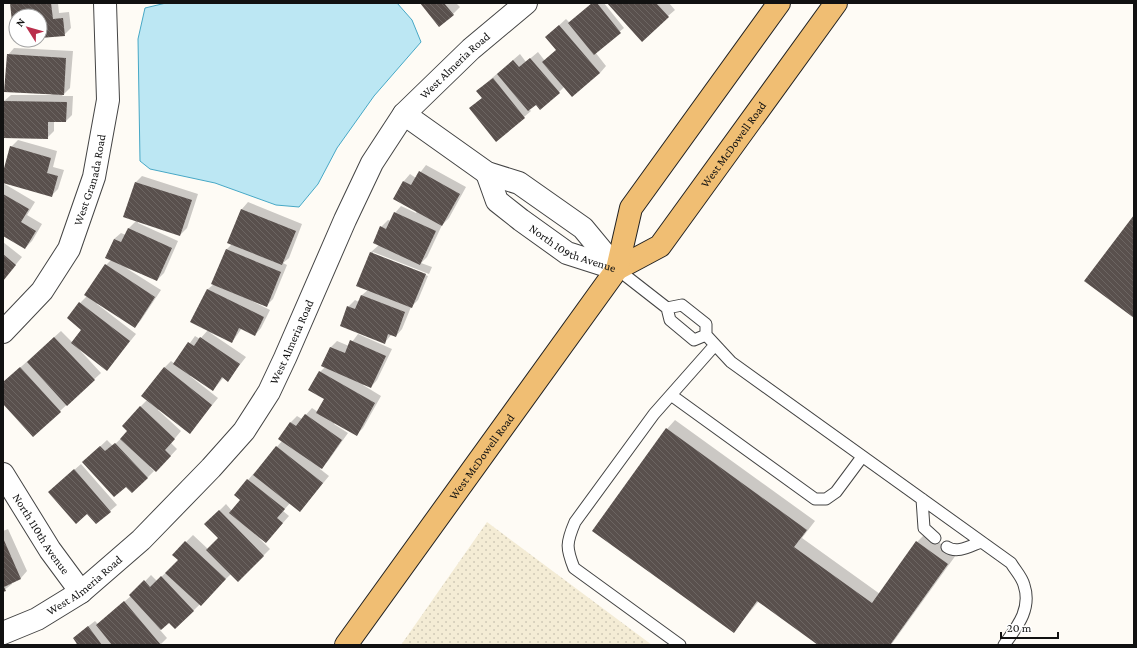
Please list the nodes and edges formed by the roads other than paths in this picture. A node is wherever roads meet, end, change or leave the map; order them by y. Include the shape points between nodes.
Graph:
1 (105, 3) edge
2 (526, 3) edge
3 (779, 3) edge
4 (836, 3) edge
5 (404, 114) junction
6 (487, 173) junction
7 (617, 269) junction
8 (667, 308) junction
9 (3, 332) edge
10 (706, 335) junction
11 (715, 345) junction
12 (671, 395) junction
13 (862, 457) junction
14 (3, 474) edge
15 (922, 499) junction
16 (935, 538) dead end
17 (980, 542) junction
18 (947, 546) dead end
19 (81, 592) junction
20 (3, 633) edge
21 (346, 645) edge
22 (680, 645) edge
23 (1004, 645) edge

1 - 9 street, West Granada Road via 108,100 94,176 69,249 42,291
2 - 5 street, West Almeria Road via 471,49
3 - 7 main road, West McDowell Road via 632,208
4 - 7 main road, West McDowell Road via 660,246
5 - 6 street, North 109th Avenue
5 - 19 street, West Almeria Road via 372,163 269,392 244,431 141,540
6 - 7 street, North 109th Avenue via 519,183 582,228
6 - 7 street, North 109th Avenue via 497,201 521,220 566,253
7 - 8 lane
7 - 21 main road, West McDowell Road
8 - 10 lane via 670,320 694,340
8 - 10 lane via 682,305 706,324
10 - 11 lane
11 - 12 lane
11 - 13 lane via 731,362
12 - 13 lane via 815,499 826,499 836,492
12 - 22 lane via 654,414 575,522 567,549 574,568
13 - 15 lane
14 - 19 street, North 110th Avenue via 50,550
15 - 16 lane via 924,528
15 - 17 lane
17 - 18 lane via 962,549 951,550
17 - 23 lane via 1011,563 1024,584 1026,603 1023,619
19 - 20 street, West Almeria Road via 37,619

